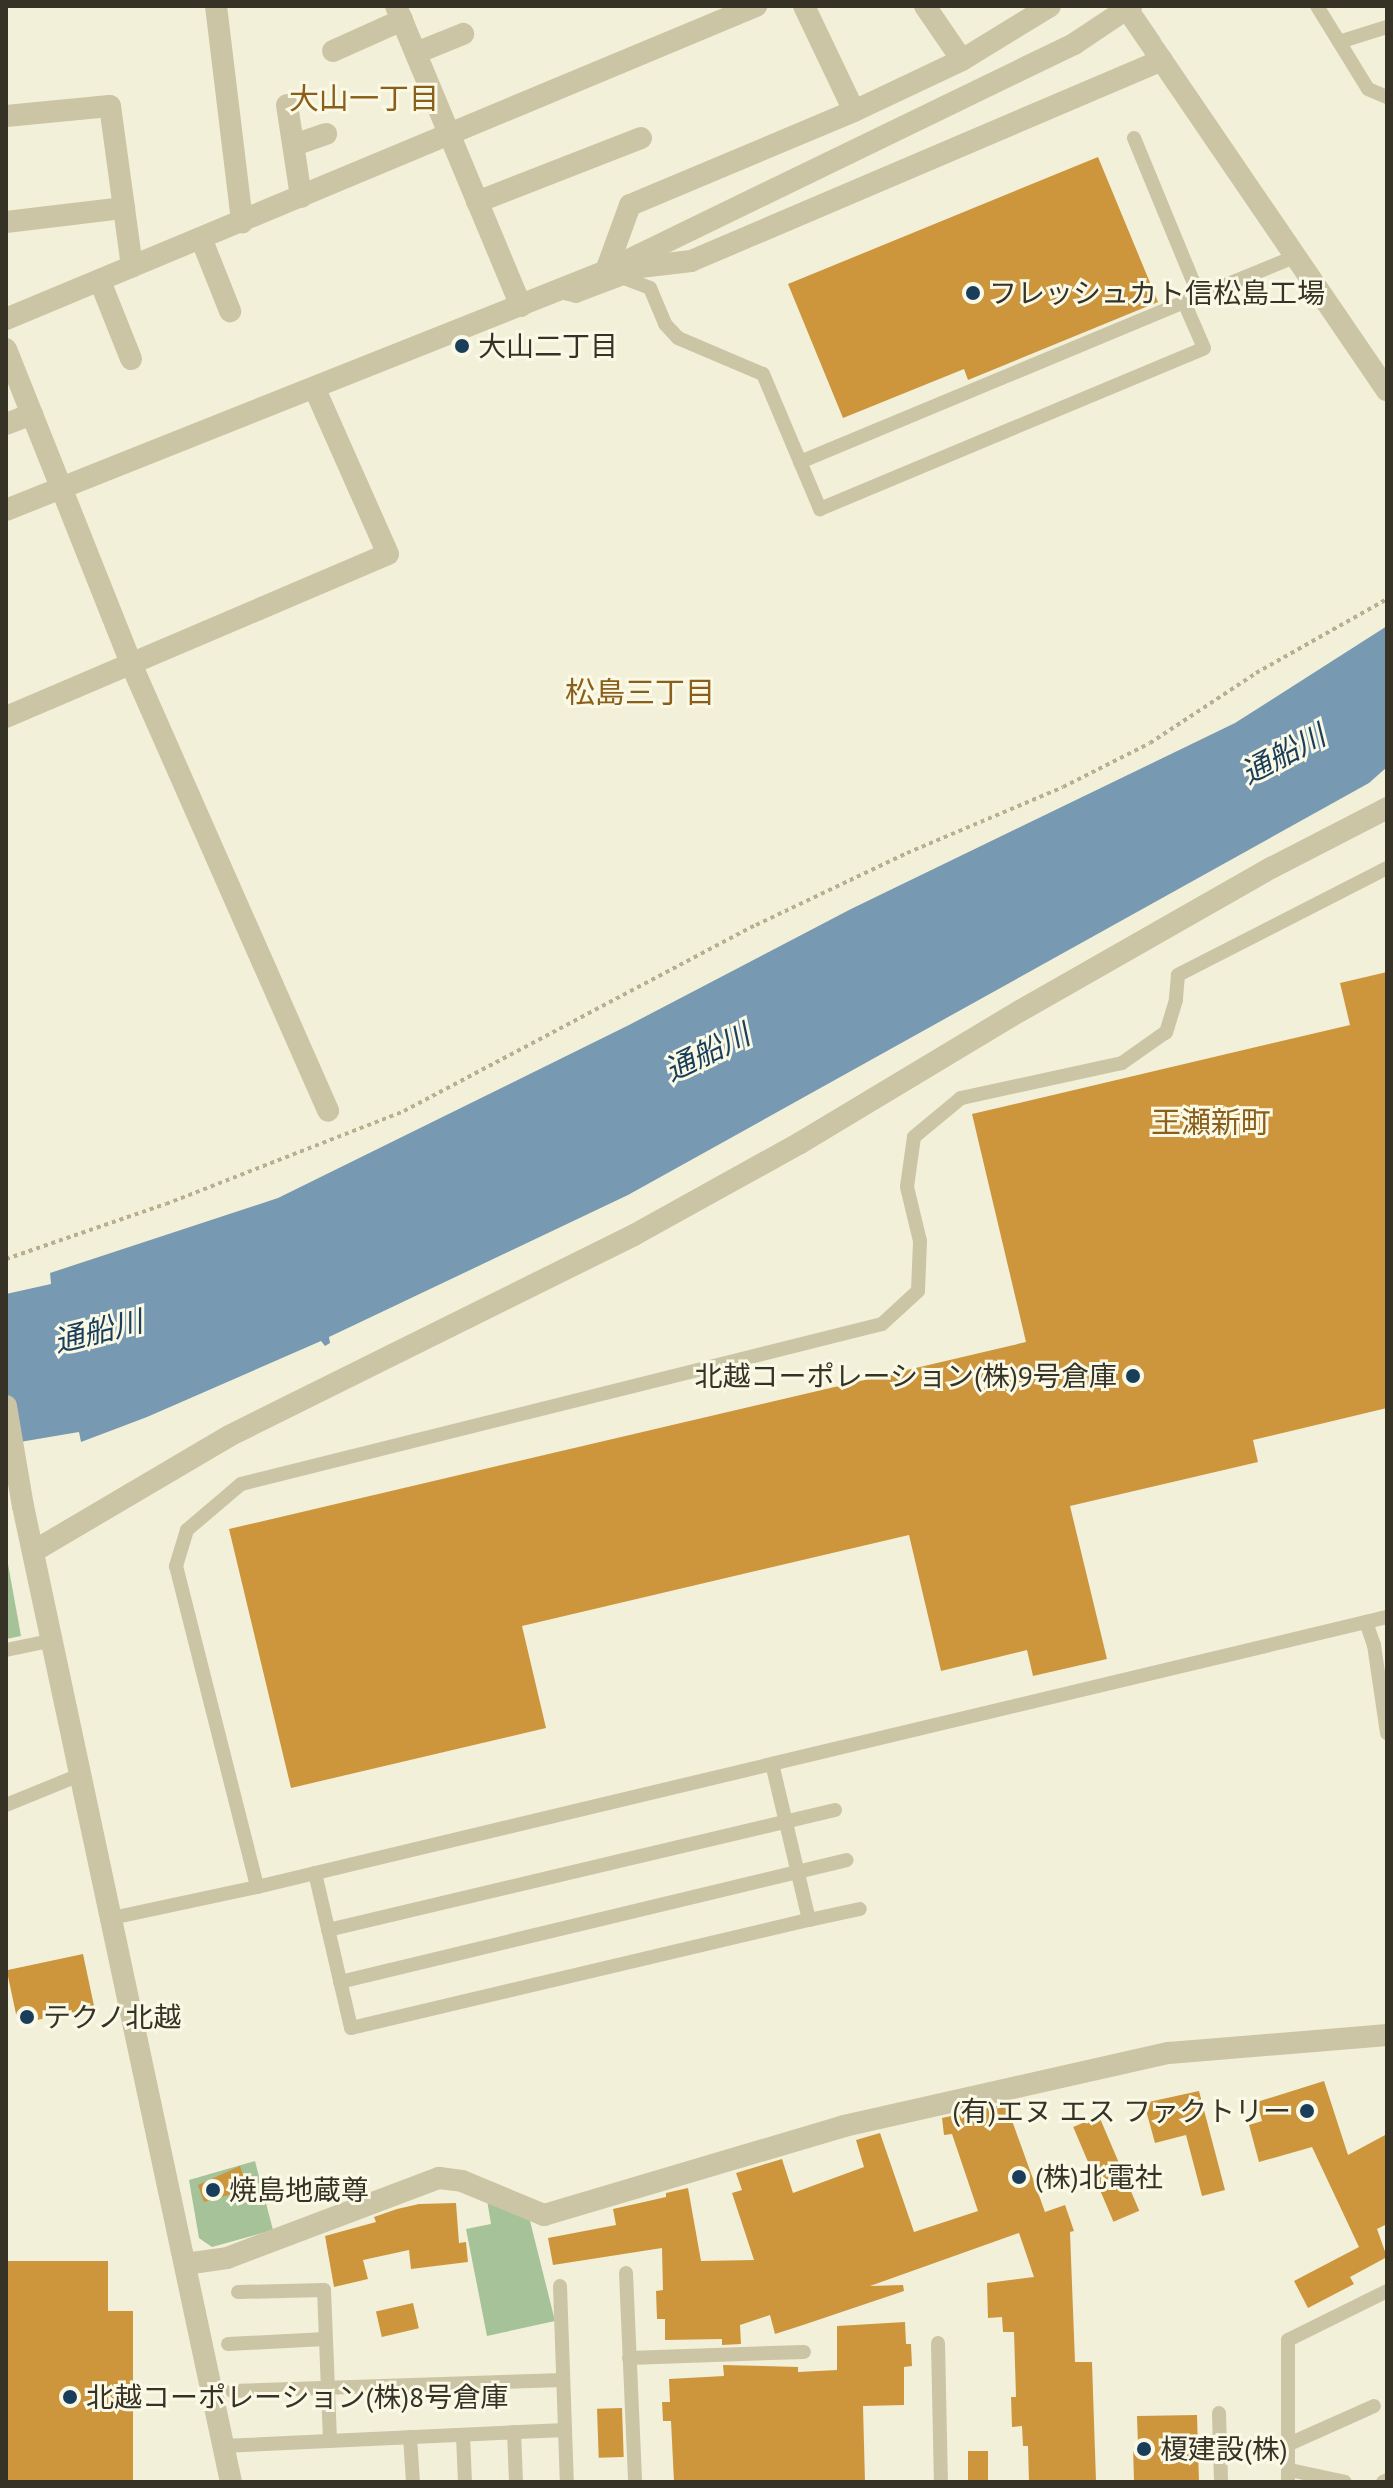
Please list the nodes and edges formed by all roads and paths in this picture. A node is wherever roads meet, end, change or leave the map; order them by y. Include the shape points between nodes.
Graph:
1 (216, 6) edge
2 (756, 6) edge
3 (804, 6) edge
4 (925, 6) edge
5 (1050, 6) edge
6 (1125, 6) edge
7 (1131, 6) edge
8 (1317, 6) edge
9 (399, 13) edge
10 (1387, 27) edge
11 (463, 34) dead end
12 (1339, 42) junction
13 (333, 51) dead end
14 (1157, 52) junction
15 (416, 53) junction
16 (962, 60) junction
17 (1387, 97) edge
18 (287, 105) dead end
19 (854, 111) junction
20 (6, 116) edge
21 (326, 134) dead end
22 (450, 135) junction
23 (641, 138) dead end
24 (1134, 138) dead end
25 (294, 145) junction
26 (301, 197) junction
27 (477, 202) junction
28 (124, 208) junction
29 (6, 222) edge
30 (242, 222) junction
31 (201, 238) junction
32 (1294, 257) junction
33 (132, 267) junction
34 (606, 271) junction
35 (100, 281) junction
36 (556, 291) junction
37 (1199, 296) junction
38 (1184, 302) junction
39 (521, 306) junction
40 (230, 311) dead end
41 (6, 319) edge
42 (6, 349) edge
43 (131, 359) dead end
44 (315, 389) junction
45 (1387, 390) edge
46 (32, 414) junction
47 (6, 424) edge
48 (800, 462) junction
49 (60, 488) junction
50 (6, 510) edge
51 (1387, 599) edge
52 (132, 666) junction
53 (6, 717) edge
54 (1387, 808) edge
55 (1387, 868) edge
56 (328, 1111) dead end
57 (6, 1259) edge
58 (6, 1406) edge
59 (34, 1551) junction
60 (1387, 1617) edge
61 (1366, 1622) junction
62 (54, 1640) junction
63 (6, 1650) edge
64 (1387, 1733) edge
65 (772, 1764) junction
66 (82, 1774) junction
67 (6, 1805) edge
68 (835, 1810) dead end
69 (786, 1823) junction
70 (847, 1860) dead end
71 (798, 1872) junction
72 (315, 1873) junction
73 (257, 1887) junction
74 (860, 1909) dead end
75 (112, 1918) junction
76 (809, 1920) junction
77 (328, 1930) junction
78 (340, 1982) junction
79 (1387, 2035) edge
80 (185, 2264) junction
81 (626, 2273) dead end
82 (560, 2286) dead end
83 (1387, 2291) edge
84 (238, 2292) dead end
85 (325, 2339) junction
86 (938, 2343) dead end
87 (228, 2344) dead end
88 (804, 2352) dead end
89 (629, 2358) junction
90 (563, 2380) junction
91 (328, 2388) junction
92 (232, 2391) dead end
93 (1374, 2406) dead end
94 (1219, 2413) dead end
95 (565, 2430) junction
96 (514, 2432) junction
97 (463, 2435) junction
98 (410, 2437) junction
99 (330, 2441) junction
100 (1289, 2444) junction
101 (223, 2446) junction
102 (1289, 2476) edge
103 (231, 2482) edge
104 (413, 2482) edge
105 (465, 2482) edge
106 (516, 2482) edge
107 (567, 2482) edge
108 (635, 2482) edge
109 (941, 2482) edge
110 (1221, 2482) edge
111 (1345, 2482) edge

1 - 30 street
2 - 22 street
3 - 19 street
4 - 16 street
5 - 16 street
6 - 14 street, bridge
7 - 34 street via 1074,44
8 - 12 lane
9 - 13 street
9 - 15 street
10 - 12 lane
11 - 15 street
12 - 17 lane via 1368,89
14 - 32 street
14 - 34 street via 691,261
15 - 22 street
16 - 19 street
18 - 25 street
19 - 34 street via 630,205
20 - 28 street via 110,106
21 - 25 street
22 - 26 street
22 - 27 street
23 - 27 street
24 - 37 lane
25 - 26 street
26 - 30 street
27 - 39 street
28 - 29 street
28 - 33 street
30 - 31 street
31 - 33 street
31 - 40 street
32 - 37 lane
32 - 45 street
33 - 35 street
34 - 36 street
35 - 41 street
35 - 43 street
36 - 39 street
36 - 48 lane via 576,296 624,278 650,288 665,324 678,338 763,374
37 - 38 lane
38 - 48 lane
38 - 48 lane via 1204,348 820,509
39 - 44 street
42 - 46 street
44 - 49 street
44 - 52 street via 388,554
46 - 47 street
46 - 49 street
49 - 50 street
49 - 52 street
51 - 57 path via 1256,673 1150,743 756,925 404,1111 166,1204
52 - 53 street
52 - 56 street
54 - 59 street via 1271,868 662,1220 229,1436
55 - 73 lane via 1178,975 1166,1032 1122,1063 961,1098 914,1137 907,1187 920,1241 918,1291 882,1324 241,1484 187,1530 176,1566
58 - 59 street
59 - 62 street
60 - 61 lane
61 - 64 lane
61 - 65 lane
62 - 63 lane
62 - 66 street
65 - 69 lane
65 - 72 lane
66 - 67 lane
66 - 75 street
68 - 69 lane
69 - 71 lane
69 - 77 lane
70 - 71 lane
71 - 76 lane
71 - 78 lane
72 - 73 lane
72 - 77 lane
73 - 75 lane
74 - 76 lane
75 - 80 street
76 - 78 lane via 351,2028
77 - 78 lane
79 - 80 street via 1169,2053 844,2126 544,2215 462,2181 439,2178 227,2258
80 - 101 street
81 - 89 lane
82 - 90 lane
83 - 100 lane via 1288,2340
84 - 85 lane via 324,2290
85 - 87 lane
85 - 91 lane
86 - 109 lane
88 - 89 lane
89 - 108 lane
90 - 91 lane
90 - 95 lane
91 - 92 lane
91 - 99 lane
93 - 100 lane
94 - 110 lane
95 - 96 lane
95 - 107 lane
96 - 97 lane
96 - 106 lane
97 - 98 lane
97 - 105 lane
98 - 99 lane
98 - 104 lane
99 - 101 lane
100 - 102 lane
101 - 103 street
102 - 111 lane

